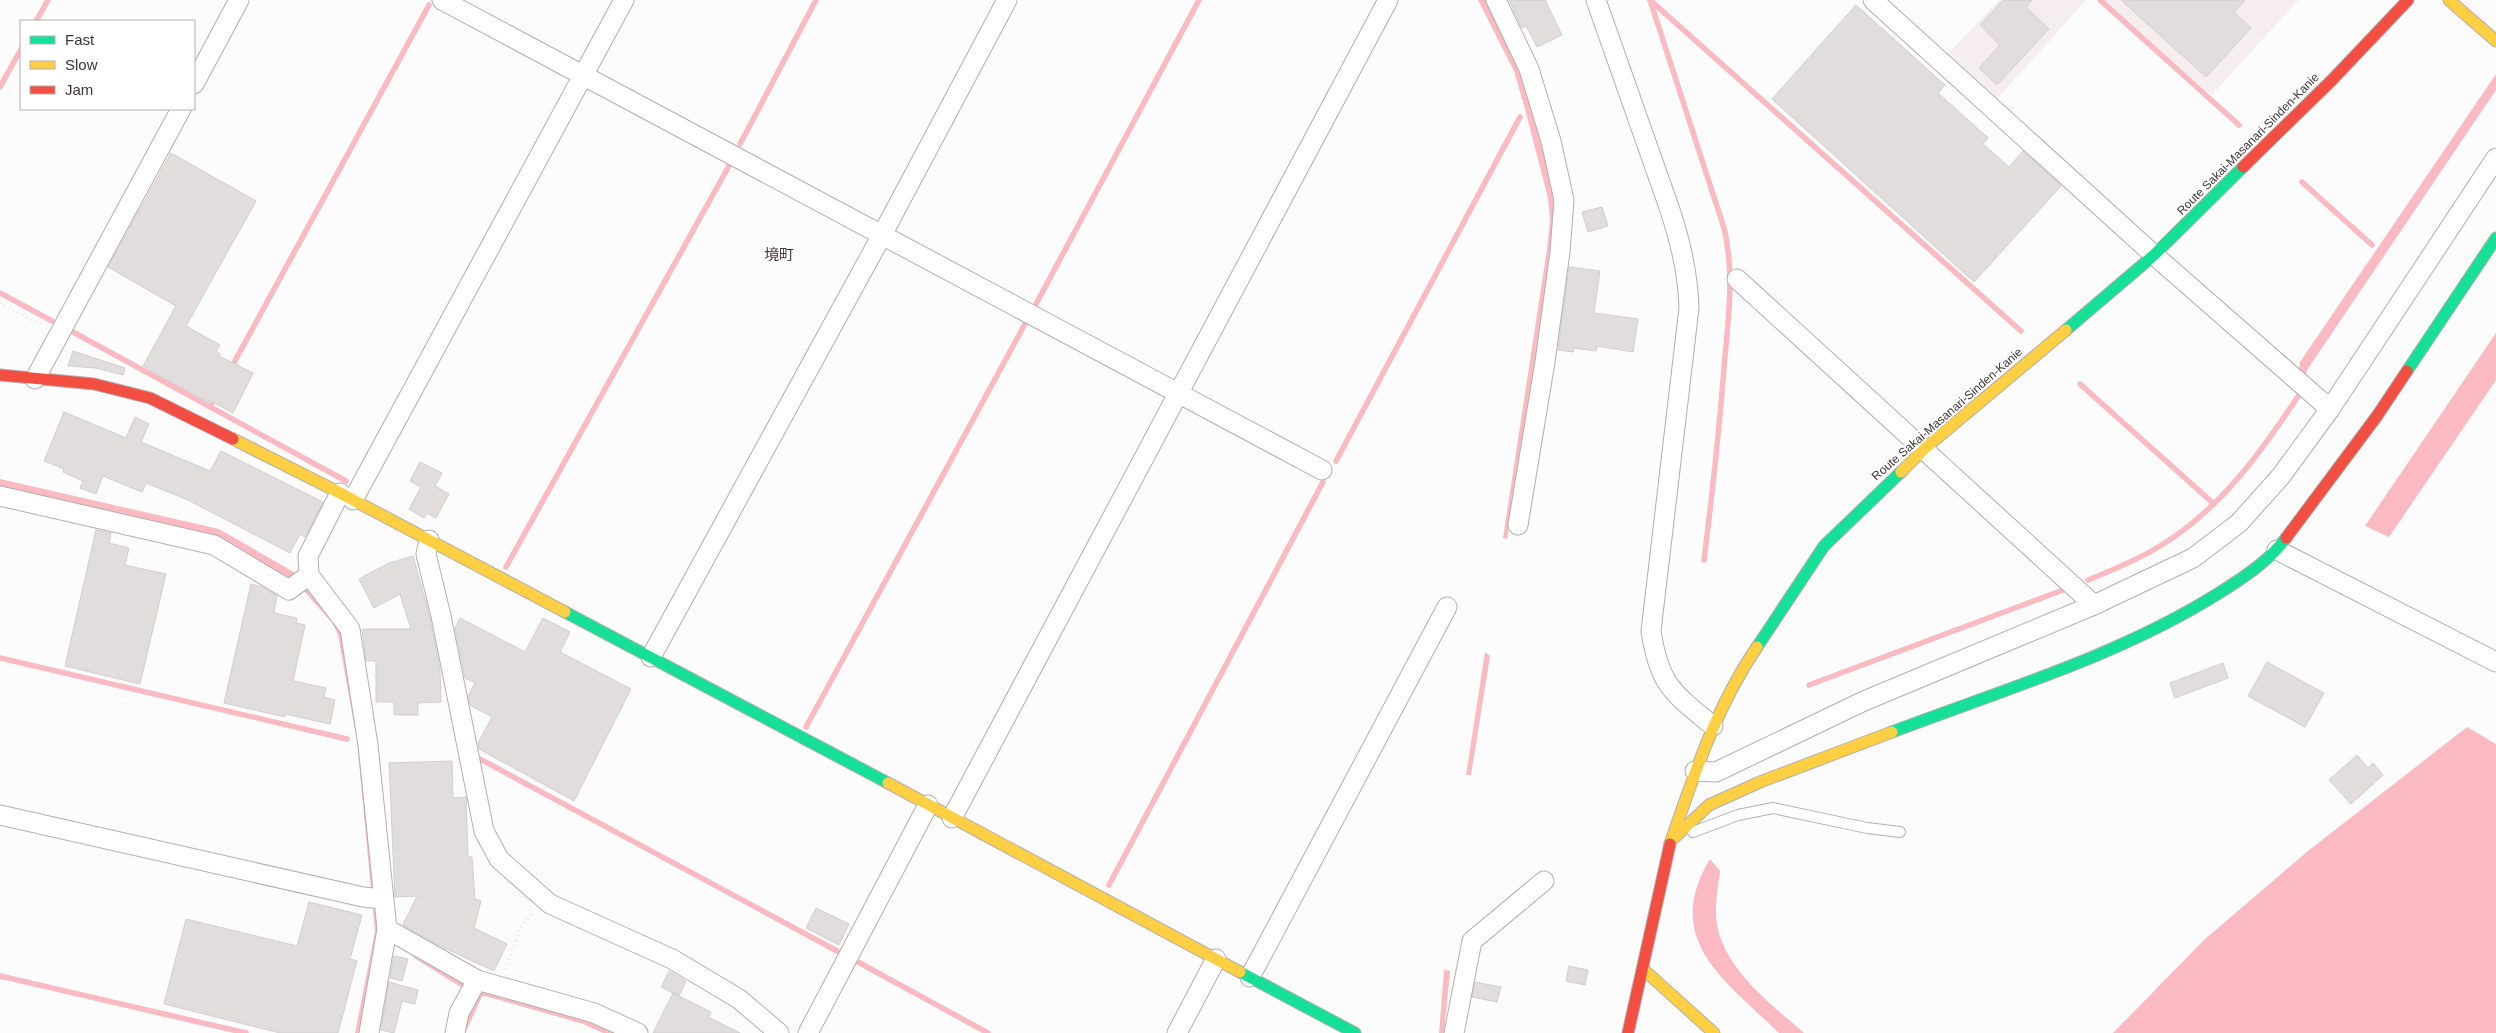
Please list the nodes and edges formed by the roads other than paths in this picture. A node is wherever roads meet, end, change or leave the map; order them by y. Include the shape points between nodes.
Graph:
1 (239, 0) edge
2 (442, 0) edge
3 (624, 0) edge
4 (1006, 0) edge
5 (1388, 0) edge
6 (1496, 0) edge
7 (1596, 0) edge
8 (1873, 0) edge
9 (2408, 0) edge
10 (2449, 0) edge
11 (2496, 41) edge
12 (584, 75) junction
13 (195, 82) edge
14 (180, 110) edge
15 (2496, 158) edge
16 (882, 235) junction
17 (2496, 238) edge
18 (2154, 255) junction
19 (1737, 279) dead end
20 (0, 375) edge
21 (36, 379) junction
22 (1179, 393) junction
23 (2330, 409) junction
24 (1924, 449) junction
25 (1322, 470) dead end
26 (0, 496) edge
27 (347, 497) junction
28 (1518, 525) dead end
29 (429, 540) junction
30 (2276, 550) junction
31 (302, 580) junction
32 (2094, 605) junction
33 (1448, 607) dead end
34 (651, 656) junction
35 (2496, 662) edge
36 (1713, 726) junction
37 (1695, 771) junction
38 (928, 805) junction
39 (0, 815) edge
40 (952, 818) junction
41 (1900, 832) dead end
42 (1671, 841) junction
43 (1544, 881) dead end
44 (375, 898) junction
45 (387, 929) junction
46 (1216, 959) junction
47 (1643, 969) junction
48 (1250, 977) junction
49 (477, 980) junction
50 (369, 1033) edge
51 (455, 1033) edge
52 (638, 1033) edge
53 (779, 1033) edge
54 (808, 1033) edge
55 (1176, 1033) edge
56 (1355, 1033) edge
57 (1454, 1033) edge
58 (1628, 1033) edge
59 (1714, 1033) edge

1 - 13 street
2 - 12 street
3 - 12 street
4 - 16 street
5 - 22 street
6 - 28 street via 1529,68 1551,141 1564,200 1545,362
7 - 36 street via 1682,244 1688,282 1689,308 1651,631 1655,659 1667,683 1681,700
8 - 18 street
9 - 18 street, Route Sakai-Masanari-Sinden-Kanie via 2332,80
10 - 11 street
12 - 16 street
12 - 27 street
14 - 21 street
15 - 23 street
16 - 22 street
16 - 34 street
17 - 30 street via 2377,416
18 - 23 street
18 - 24 street, Route Sakai-Masanari-Sinden-Kanie
19 - 24 street
20 - 21 street
21 - 27 street via 94,384 150,398
22 - 25 street
22 - 40 street
23 - 32 street via 2281,476 2239,523 2193,558
24 - 32 street
24 - 36 street, Route Sakai-Masanari-Sinden-Kanie via 1824,546 1740,672
26 - 31 street via 214,545 289,590
27 - 29 street
27 - 31 street via 308,556
29 - 34 street
29 - 53 street via 426,554 484,831 499,859 550,904 672,960 739,999
30 - 35 street
30 - 42 street via 2239,580 2198,606 2125,644 1760,782 1709,805
31 - 44 street via 350,629 368,745
32 - 37 street via 1864,701 1716,772
33 - 48 street
34 - 38 street
36 - 37 street, Route Sakai-Masanari-Sinden-Kanie
37 - 42 street, Route Sakai-Masanari-Sinden-Kanie
38 - 40 street
38 - 54 street
39 - 44 street
40 - 46 street
41 - 42 lane via 1773,808 1738,816
42 - 47 street, Route Sakai-Masanari-Sinden-Kanie
43 - 57 street via 1472,941
44 - 45 street
45 - 49 street
45 - 50 street
46 - 48 street
46 - 55 street
47 - 58 street, Route Sakai-Masanari-Sinden-Kanie
47 - 59 street
48 - 56 street
49 - 51 street via 459,1013
49 - 52 street via 594,1013

